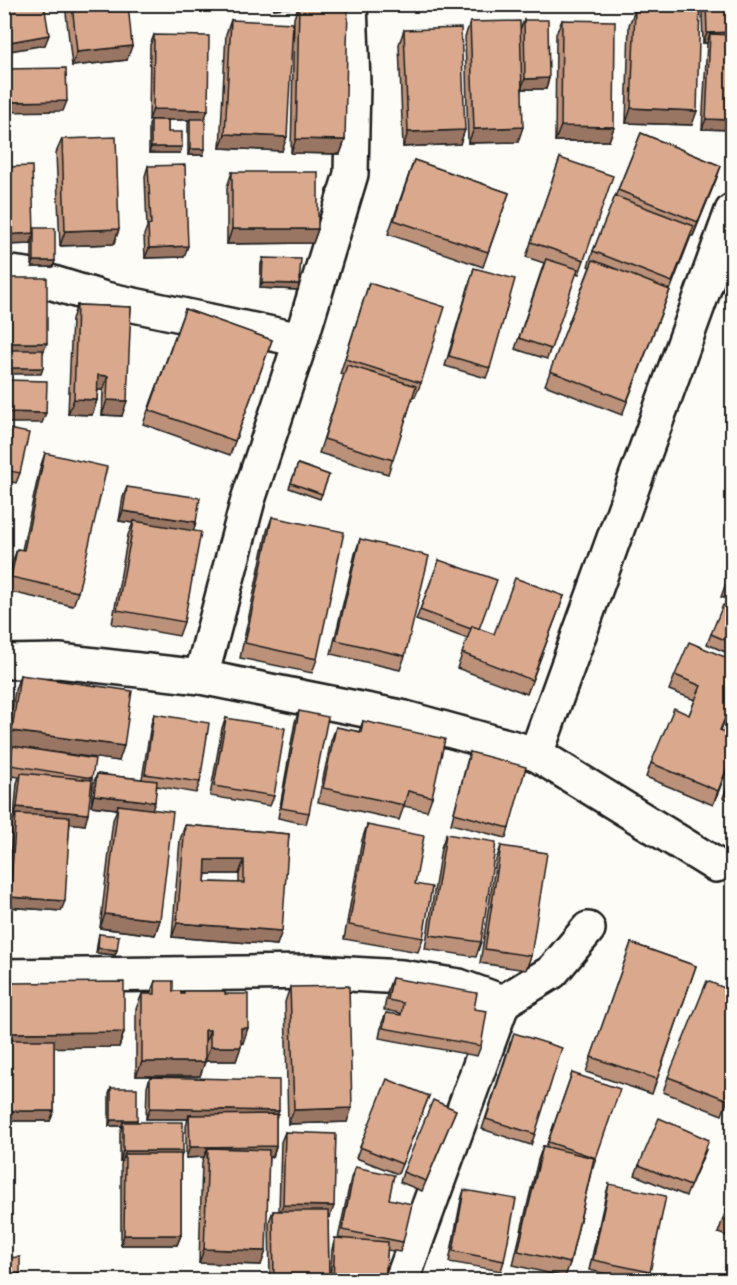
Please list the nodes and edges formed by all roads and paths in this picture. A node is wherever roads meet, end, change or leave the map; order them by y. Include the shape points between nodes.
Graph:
1 (350, 4) edge
2 (732, 211) edge
3 (4, 272) edge
4 (301, 340) junction
5 (4, 662) edge
6 (201, 677) junction
7 (536, 754) junction
8 (716, 865) dead end
9 (588, 929) dead end
10 (4, 976) edge
11 (503, 1002) junction
12 (402, 1281) edge

1 - 4 street via 351,174
2 - 7 street
3 - 4 street via 27,275 105,299
4 - 6 street via 248,500
5 - 6 street via 59,660
6 - 7 street via 405,718
7 - 8 street
9 - 11 street via 552,972
10 - 11 street via 315,972 402,977 459,987
11 - 12 street

